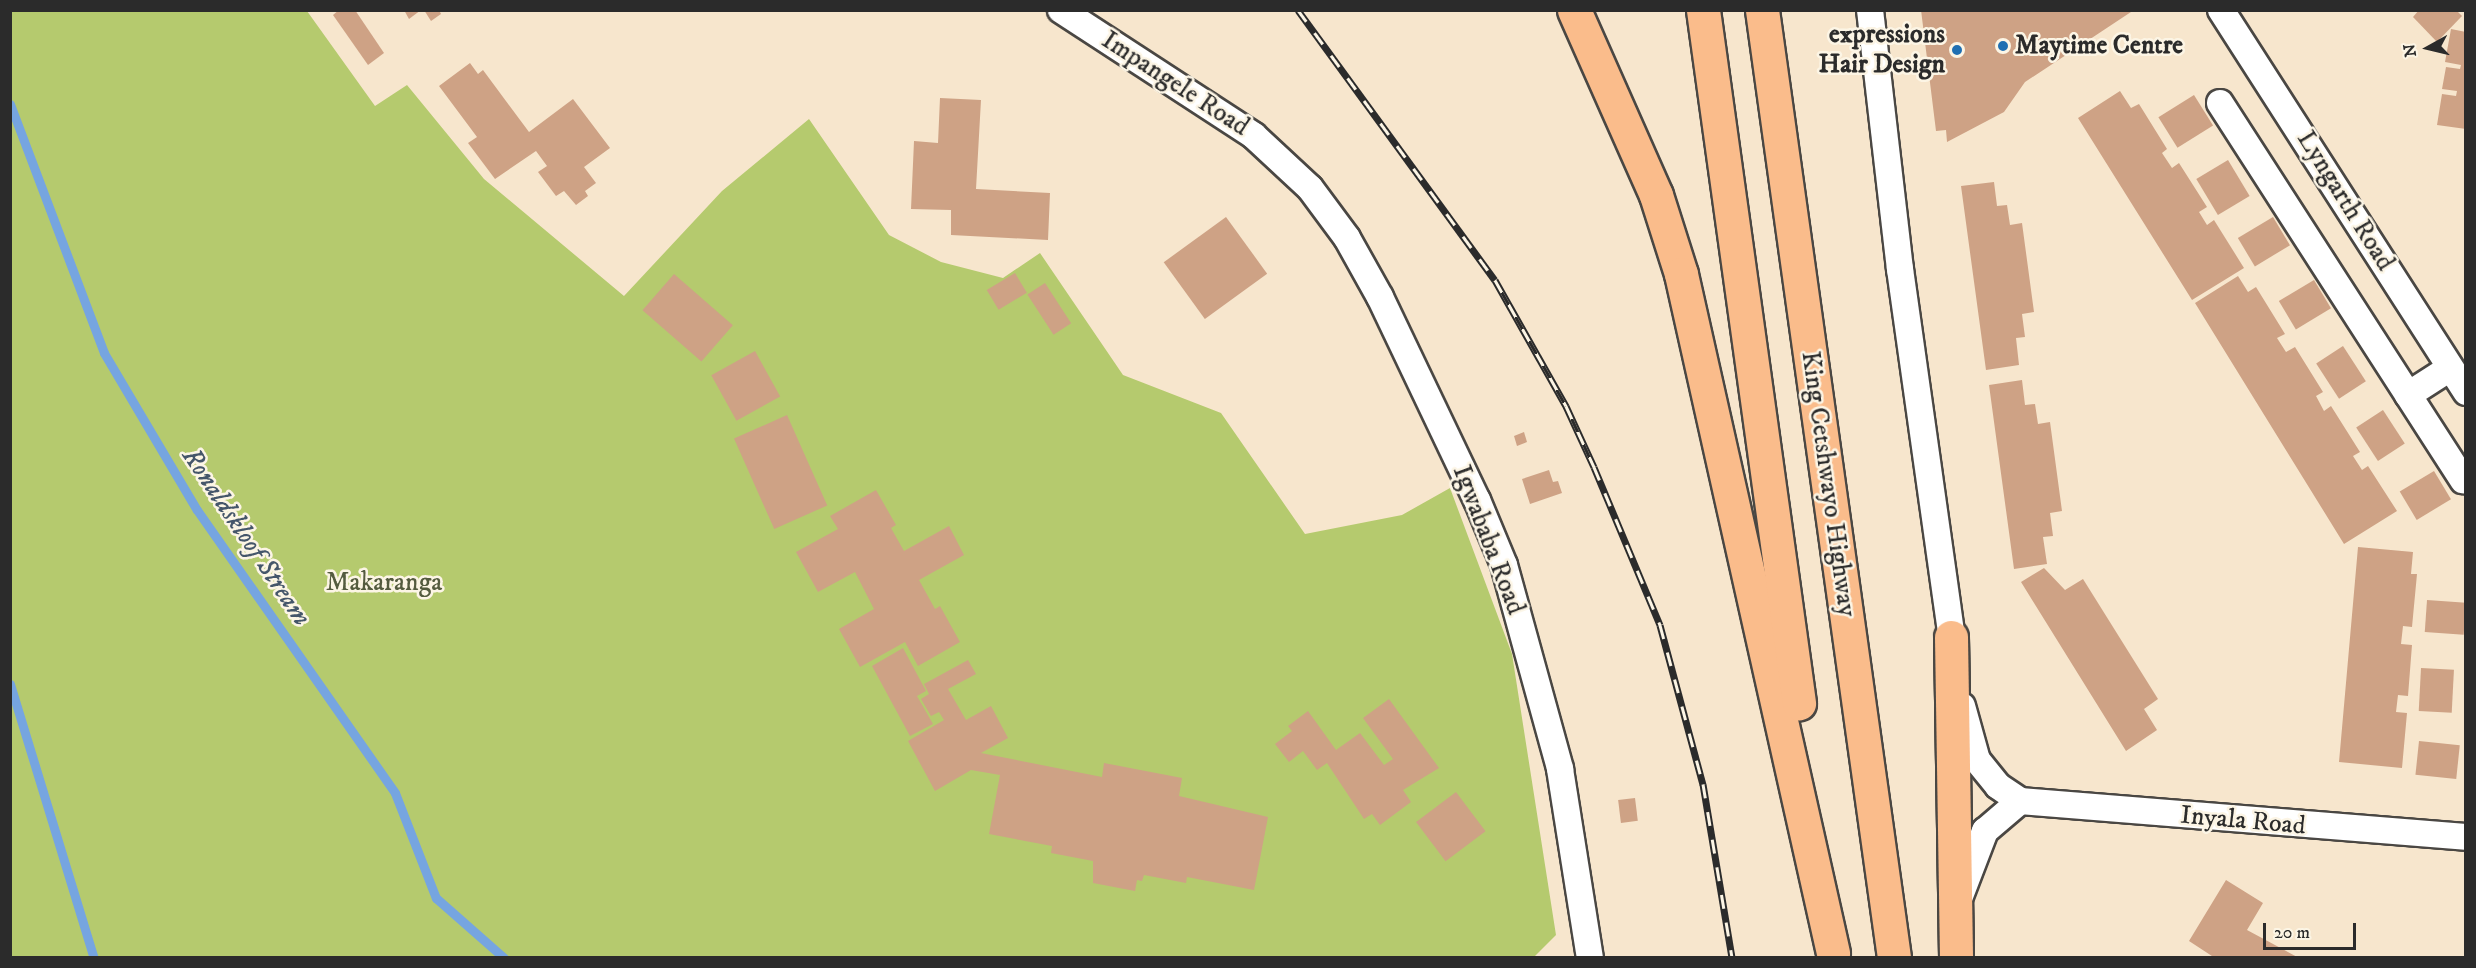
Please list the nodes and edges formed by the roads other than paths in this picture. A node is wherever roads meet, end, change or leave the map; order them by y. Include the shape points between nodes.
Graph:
1 (1061, 10) edge
2 (1574, 10) edge
3 (1703, 10) edge
4 (1762, 10) edge
5 (1870, 10) edge
6 (2221, 10) edge
7 (2220, 103) dead end
8 (1286, 162) joint
9 (2450, 368) junction
10 (2466, 392) edge
11 (2408, 395) junction
12 (2463, 480) dead end
13 (1951, 637) junction
14 (2020, 801) junction
15 (2466, 837) edge
16 (1956, 906) junction
17 (1834, 955) edge
18 (1590, 957) edge
19 (1894, 957) edge
20 (1956, 957) edge

1 - 8 street, Impangele Road via 1217,110
2 - 17 highway via 1656,195 1681,274
3 - 17 highway
4 - 19 highway, King Cetshwayo Highway
5 - 13 street via 1900,269
6 - 9 street, Lyngarth Road
7 - 11 street
8 - 18 street, Igwababa Road via 1347,238 1380,297 1478,500 1504,565 1560,769
9 - 10 street, Lyngarth Road
9 - 11 street
11 - 12 street
13 - 14 street via 1970,746 1987,776
13 - 16 highway
14 - 15 street, Inyala Road
14 - 16 street via 1980,840
16 - 20 highway

